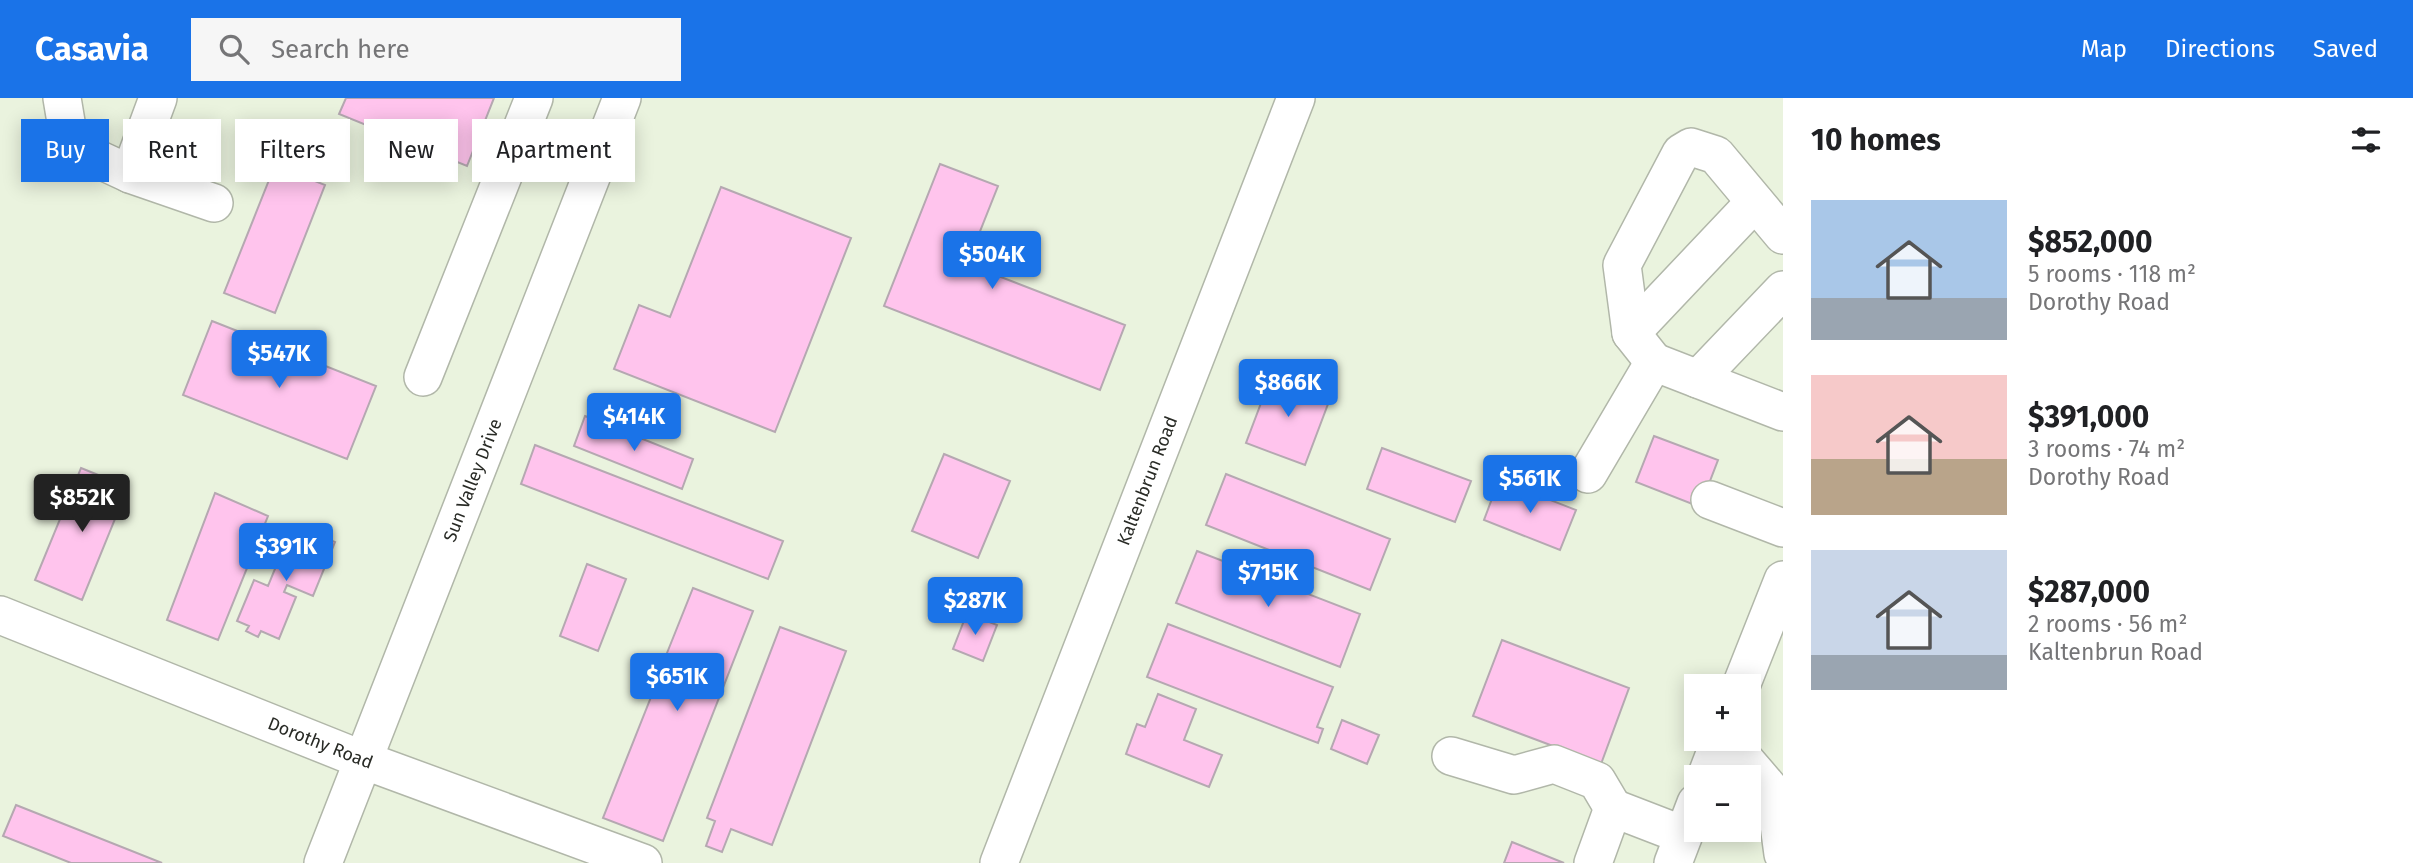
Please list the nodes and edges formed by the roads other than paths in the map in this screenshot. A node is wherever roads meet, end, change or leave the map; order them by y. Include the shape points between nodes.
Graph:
1 (62, 98) edge
2 (158, 98) edge
3 (534, 98) edge
4 (622, 98) edge
5 (1296, 98) edge
6 (150, 119) edge
7 (123, 171) edge
8 (153, 182) edge
9 (1755, 202) junction
10 (214, 203) dead end
11 (1783, 235) edge
12 (1783, 290) edge
13 (1631, 333) junction
14 (1654, 362) junction
15 (423, 377) dead end
16 (1698, 379) junction
17 (1783, 412) edge
18 (1588, 474) dead end
19 (1710, 500) dead end
20 (1783, 527) edge
21 (1783, 580) edge
22 (0, 615) edge
23 (1746, 674) edge
24 (1737, 751) edge
25 (1451, 756) dead end
26 (363, 760) junction
27 (1613, 808) junction
28 (1684, 834) edge
29 (1783, 855) edge
30 (323, 863) edge
31 (643, 863) edge
32 (999, 863) edge
33 (1593, 863) edge

1 - 7 street via 70,146
2 - 6 street
3 - 15 street
4 - 26 street, Sun Valley Drive
5 - 32 street, Kaltenbrun Road
8 - 10 street
9 - 11 street
9 - 13 street
9 - 13 street via 1716,155 1691,147 1681,153 1622,265
12 - 16 street
13 - 14 street
14 - 16 street
14 - 18 street
16 - 17 street
19 - 20 street
21 - 23 street
22 - 26 street, Dorothy Road
24 - 29 street via 1775,795
25 - 27 street via 1514,775 1554,764 1597,781
26 - 30 street, Sun Valley Drive
26 - 31 street, Dorothy Road
27 - 28 street
27 - 33 street

